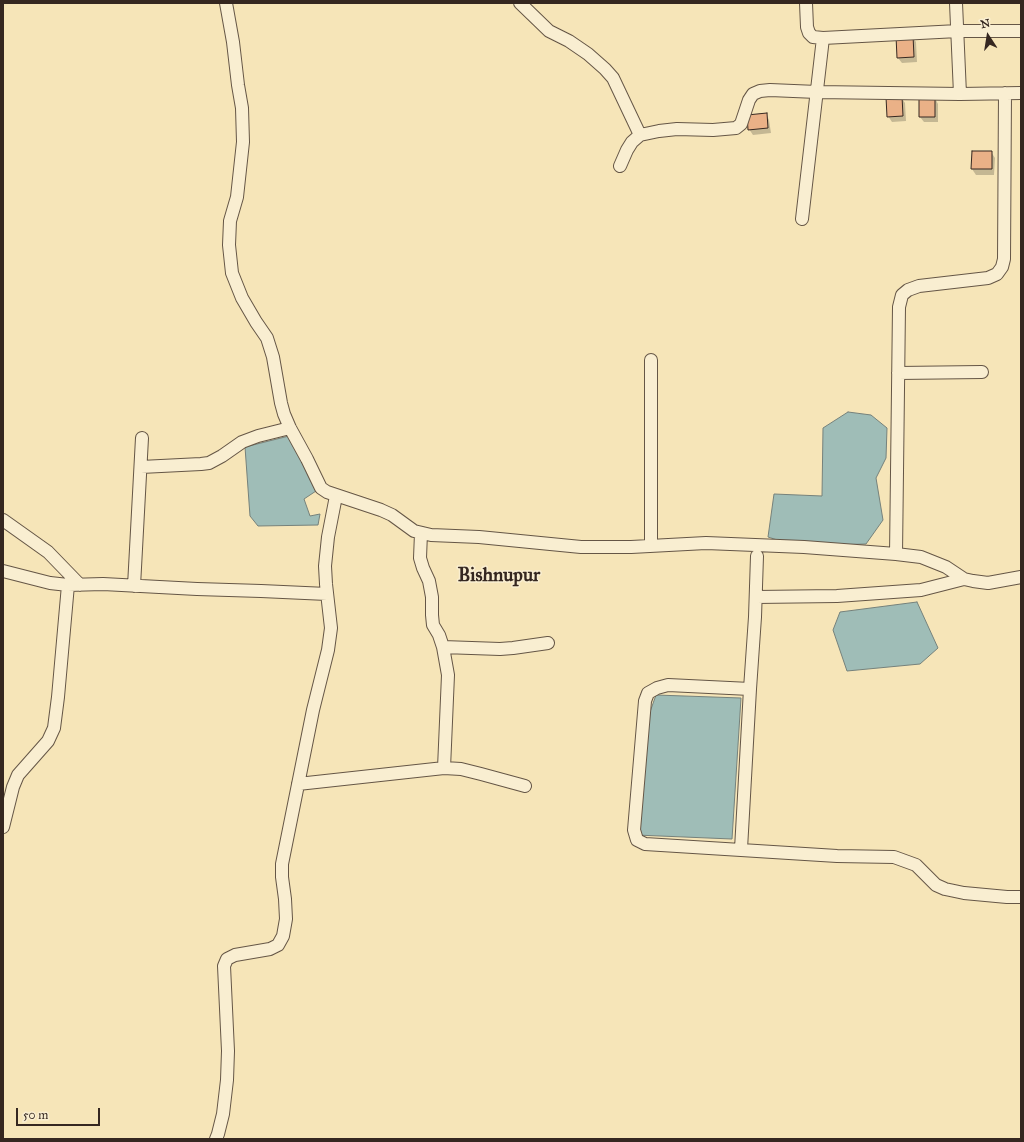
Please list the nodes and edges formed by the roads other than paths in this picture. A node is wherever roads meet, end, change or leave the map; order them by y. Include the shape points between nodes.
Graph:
1 (226, 3) edge
2 (520, 3) edge
3 (806, 3) edge
4 (956, 3) edge
5 (958, 31) junction
6 (1021, 31) edge
7 (823, 38) junction
8 (817, 92) junction
9 (1005, 93) junction
10 (1021, 93) edge
11 (960, 94) junction
12 (640, 135) junction
13 (620, 166) dead end
14 (802, 219) dead end
15 (651, 360) dead end
16 (982, 372) dead end
17 (898, 373) junction
18 (290, 428) junction
19 (142, 438) dead end
20 (140, 467) junction
21 (336, 496) junction
22 (3, 520) edge
23 (421, 533) junction
24 (651, 546) junction
25 (896, 554) junction
26 (757, 556) dead end
27 (3, 572) edge
28 (1021, 578) edge
29 (964, 579) junction
30 (68, 585) junction
31 (80, 585) junction
32 (134, 586) junction
33 (327, 594) junction
34 (756, 598) junction
35 (548, 643) dead end
36 (443, 647) junction
37 (750, 690) junction
38 (444, 768) junction
39 (298, 784) junction
40 (526, 786) dead end
41 (3, 827) edge
42 (741, 849) junction
43 (1021, 897) edge
44 (216, 1139) edge

1 - 18 street via 242,108 243,142 238,197 230,221 232,273 242,298 267,338 281,403
2 - 12 street via 549,31 570,41 605,69 613,78
3 - 7 street via 809,33
4 - 5 street
5 - 6 street
5 - 7 street
5 - 11 street
7 - 8 street
8 - 11 street
8 - 12 street via 770,90 753,94 741,124 736,128 665,130
8 - 14 street
9 - 10 street
9 - 11 street
9 - 17 street via 1002,267 997,274 988,278 919,286 902,295 899,307
12 - 13 street via 632,142
15 - 24 street
16 - 17 street
17 - 25 street
18 - 20 street via 242,442 209,463
18 - 21 street via 322,488
19 - 20 street
20 - 32 street
21 - 23 street via 381,510
21 - 33 street via 325,566
22 - 31 street via 48,552
23 - 24 street via 581,547
23 - 36 street via 420,558 429,581 433,625
24 - 25 street via 706,543
25 - 29 street via 921,557 935,562
26 - 34 street
27 - 30 street
28 - 29 street via 988,583
29 - 34 street via 921,590
30 - 31 street
30 - 41 street via 54,728 48,741 18,775
31 - 32 street
32 - 33 street
33 - 39 street via 331,628 328,650
34 - 37 street
35 - 36 street via 500,649
36 - 38 street via 448,675
37 - 42 street
37 - 42 street via 668,685 648,693 645,701 634,830 637,840 645,844
38 - 39 street
38 - 40 street via 461,769
39 - 44 street via 282,864 286,919 283,936 278,945 270,949 234,955 227,959 224,966 227,1080 223,1114
42 - 43 street via 894,857 916,865 936,885 945,889

